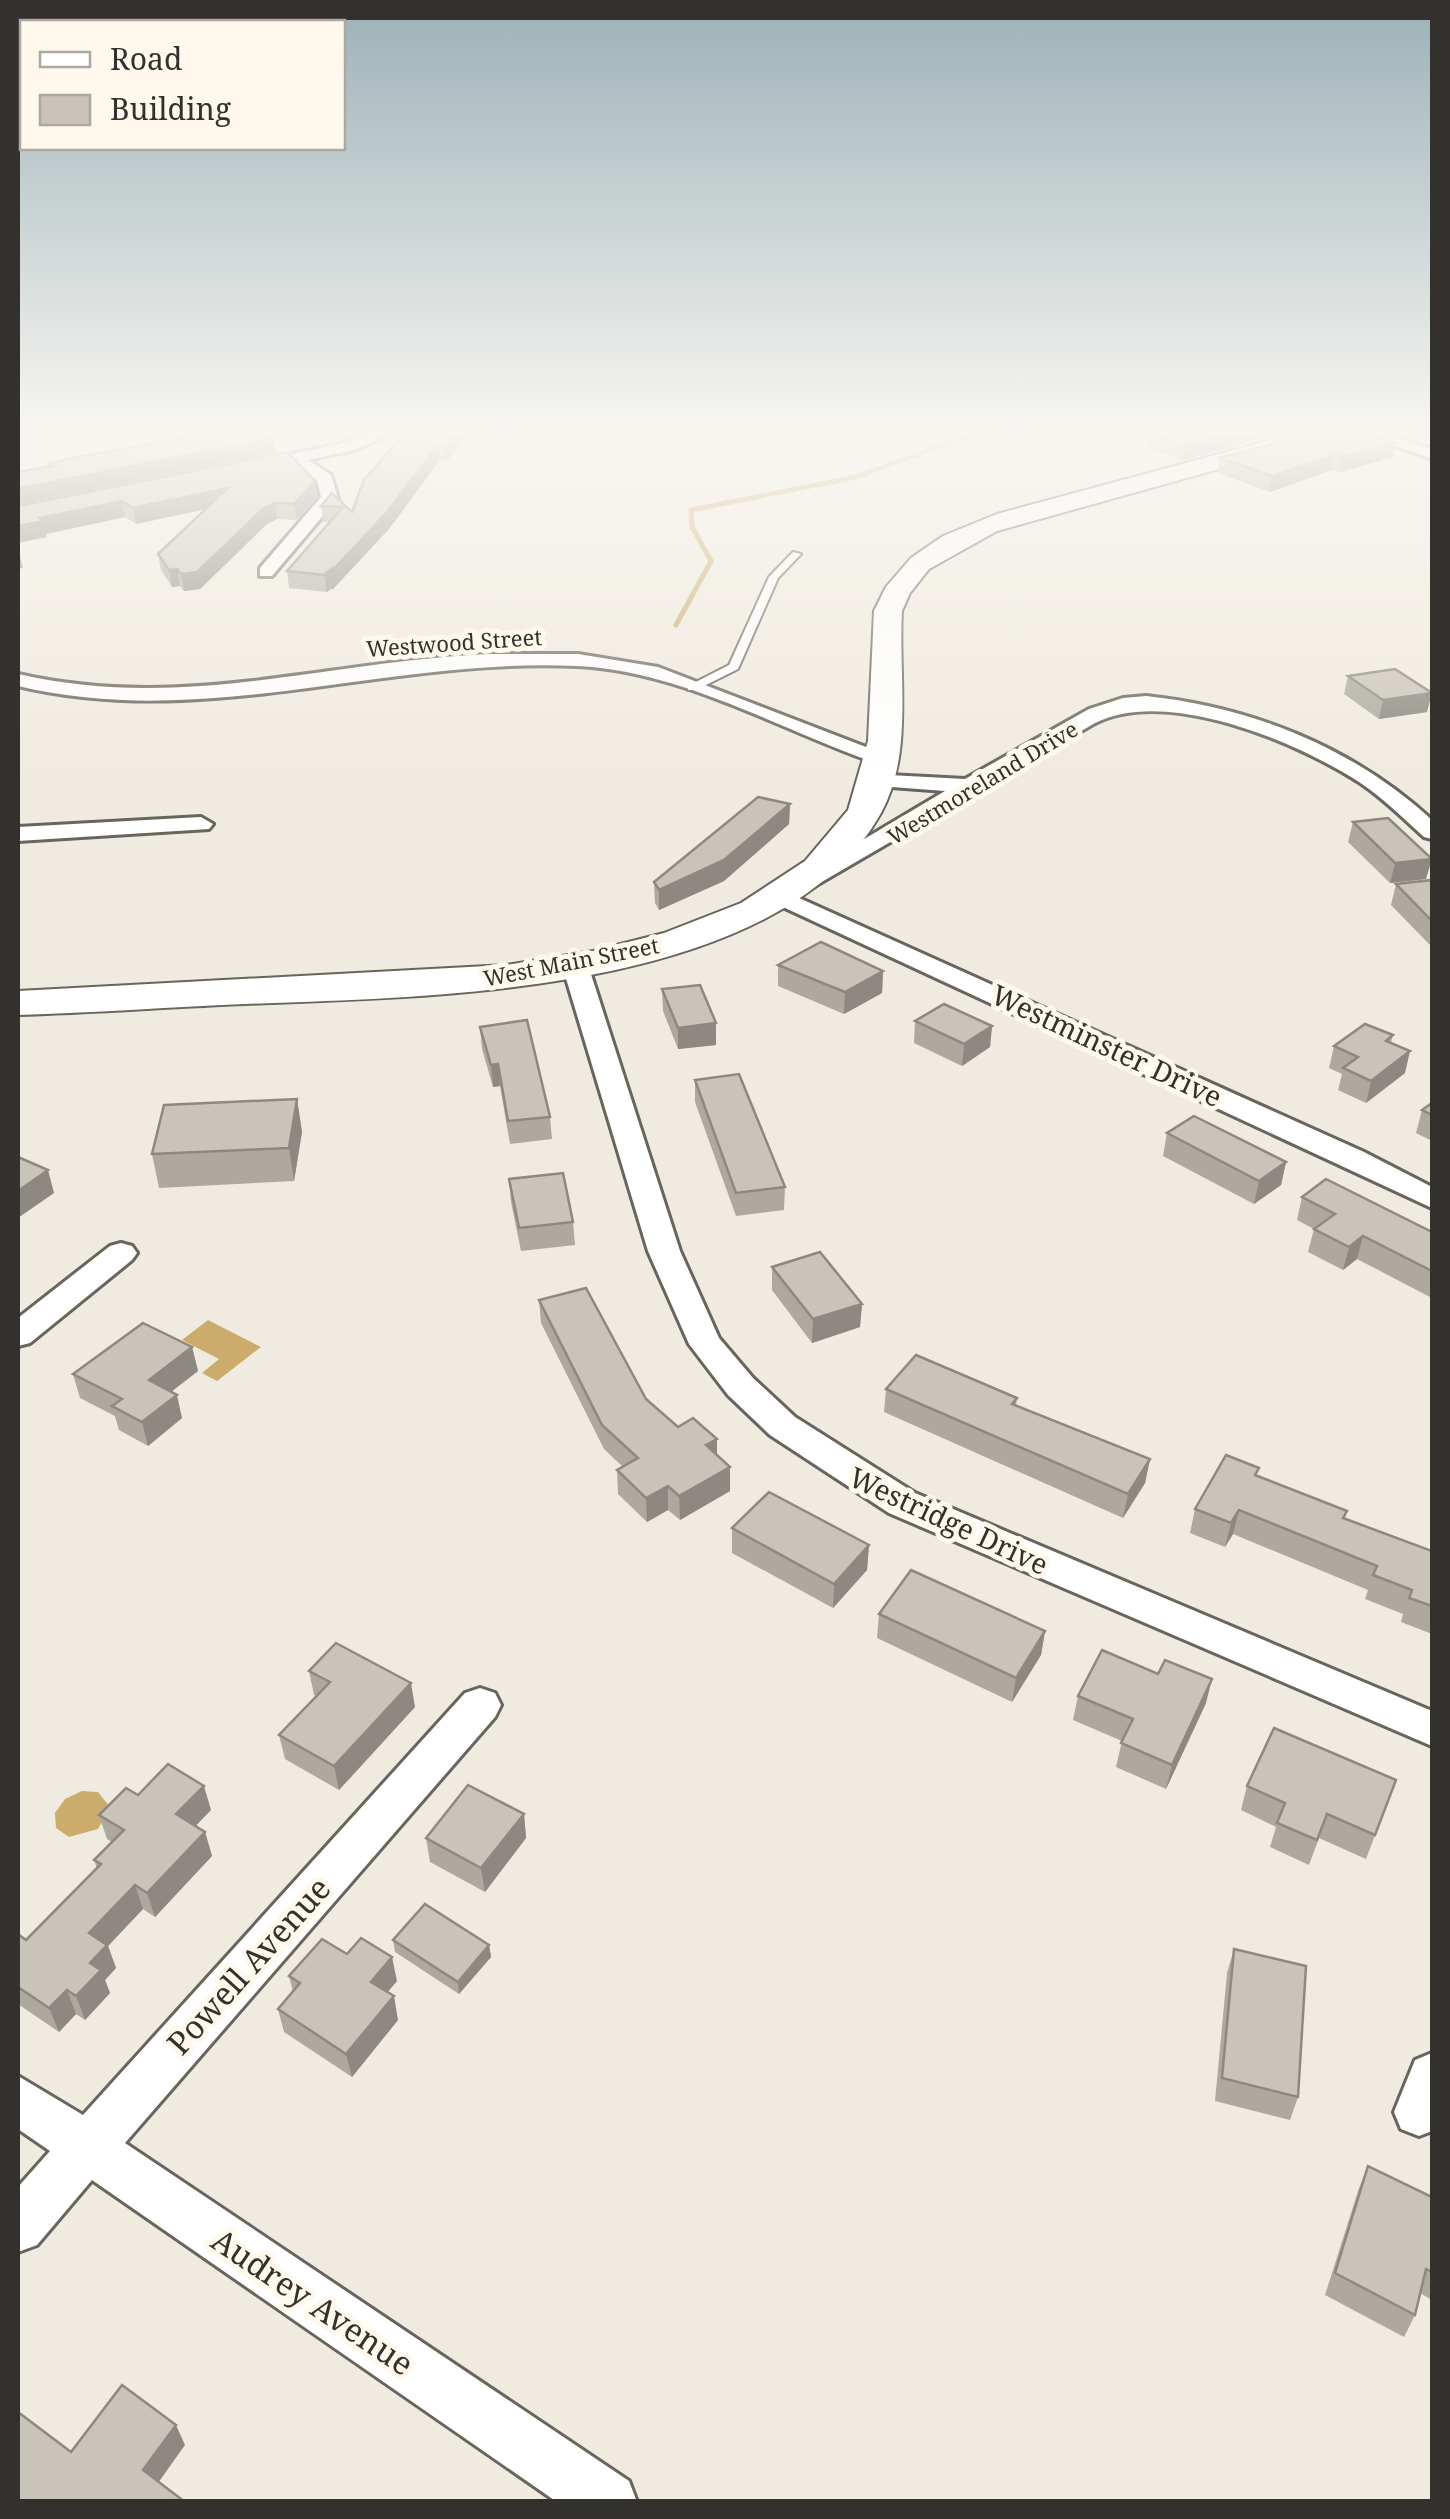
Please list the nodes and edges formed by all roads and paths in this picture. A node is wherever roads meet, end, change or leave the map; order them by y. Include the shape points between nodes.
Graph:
1 (286, 549) edge
2 (942, 549) edge
3 (796, 554) dead end
4 (266, 572) dead end
5 (18, 680) edge
6 (692, 688) junction
7 (880, 768) junction
8 (968, 786) junction
9 (201, 824) dead end
10 (1432, 832) edge
11 (18, 834) edge
12 (791, 889) junction
13 (575, 965) junction
14 (18, 1003) edge
15 (1432, 1199) edge
16 (121, 1253) dead end
17 (18, 1334) edge
18 (480, 1705) dead end
19 (1432, 1729) edge
20 (18, 2100) edge
21 (86, 2148) junction
22 (18, 2226) edge
23 (608, 2502) edge

1 - 4 street
2 - 7 main road, West Main Street via 905,578 888,612
3 - 6 lane via 774,577 734,667
5 - 6 street, Westwood Street via 102,695 186,697 404,667 580,660 633,667
6 - 7 street, Westwood Street
7 - 8 street, Westwood Street
7 - 12 main road, West Main Street via 851,833
8 - 10 street, Westmoreland Drive via 1114,707 1156,702 1267,732 1338,760 1387,791
8 - 12 street, Westmoreland Drive
9 - 11 street
12 - 13 main road, West Main Street via 686,937
12 - 15 street, Westminster Drive
13 - 14 main road, West Main Street via 420,986
13 - 19 street, Westridge Drive via 669,1267 702,1336 755,1403 842,1470 902,1503
16 - 17 street
18 - 21 street, Powell Avenue
20 - 21 street, Audrey Avenue
21 - 22 street, Powell Avenue
21 - 23 street, Audrey Avenue

